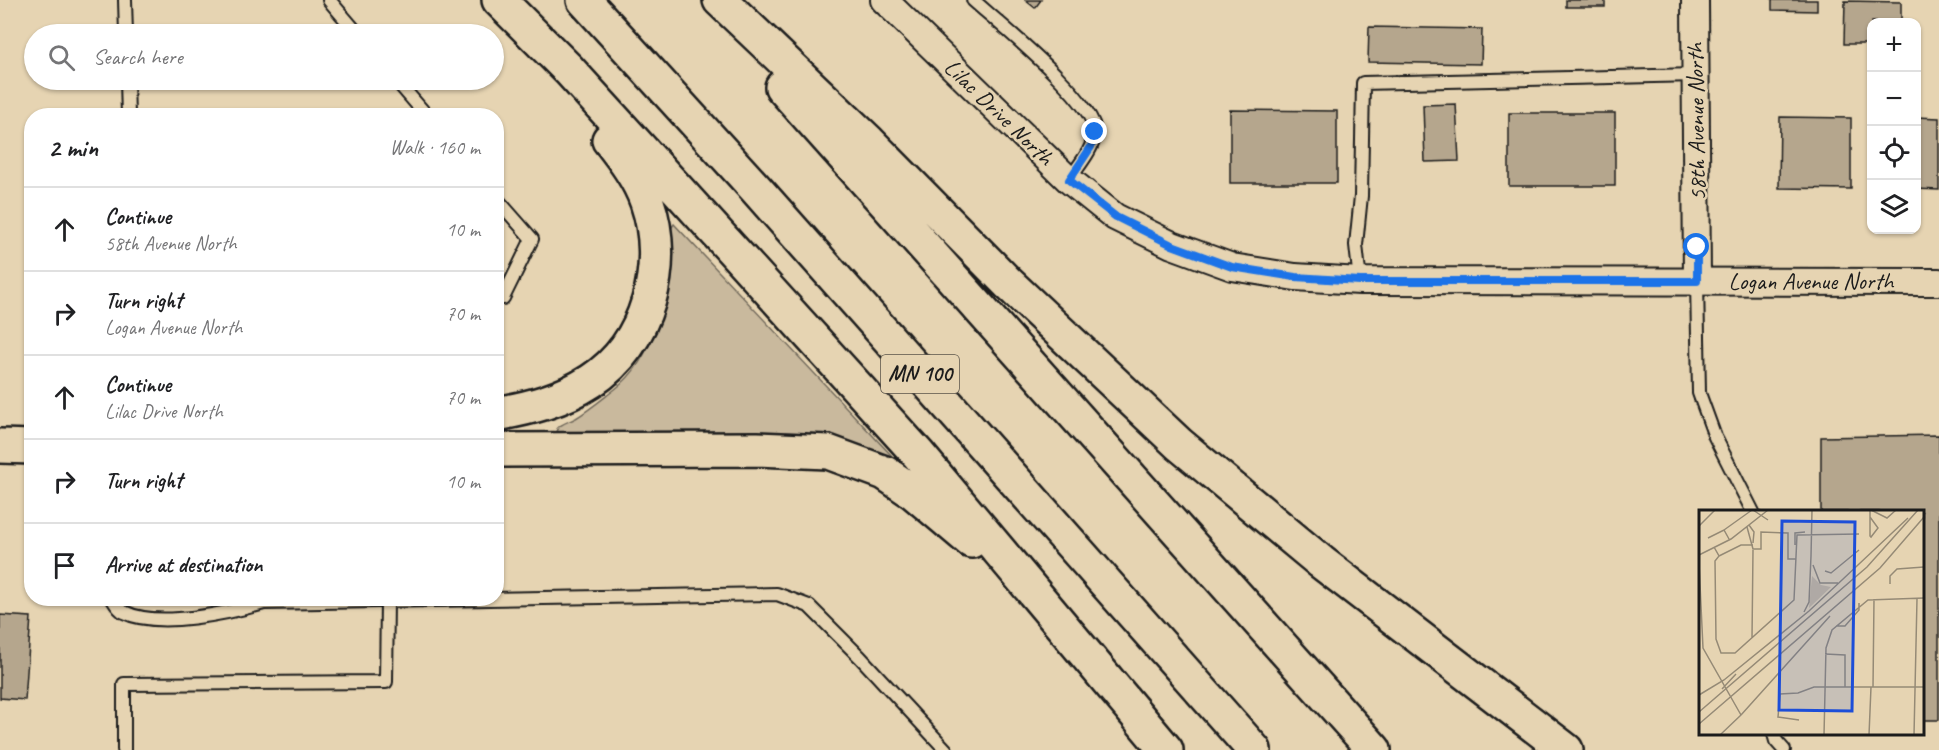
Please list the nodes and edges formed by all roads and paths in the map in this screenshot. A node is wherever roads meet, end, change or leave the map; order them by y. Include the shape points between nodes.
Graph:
1 (125, 0) edge
2 (328, 0) edge
3 (584, 0) edge
4 (705, 0) edge
5 (720, 0) edge
6 (884, 0) edge
7 (973, 0) edge
8 (1695, 0) edge
9 (500, 1) edge
10 (126, 24) edge
11 (349, 24) edge
12 (1696, 75) junction
13 (127, 90) edge
14 (405, 90) edge
15 (128, 108) edge
16 (420, 108) edge
17 (1069, 180) junction
18 (504, 207) edge
19 (1360, 281) junction
20 (1697, 281) junction
21 (1939, 282) edge
22 (504, 296) edge
23 (504, 412) edge
24 (0, 446) edge
25 (24, 447) edge
26 (504, 450) edge
27 (1752, 510) edge
28 (504, 599) edge
29 (1041, 600) junction
30 (117, 606) edge
31 (255, 606) edge
32 (387, 606) edge
33 (1774, 735) edge
34 (124, 750) edge
35 (946, 750) edge
36 (1166, 750) edge
37 (1254, 750) edge
38 (1374, 750) edge
39 (1566, 750) edge
40 (1784, 750) edge

1 - 10 lane
2 - 11 lane
3 - 37 main road, MN 100
4 - 38 main road
5 - 39 main road via 869,142 1008,283 1179,444 1313,555
6 - 17 street, Lilac Drive North
7 - 17 lane via 1066,85 1091,115 1095,132 1091,147
8 - 12 street, 58th Avenue North
9 - 23 main road via 631,168 653,221 656,247 651,293 642,321 612,365 560,397
9 - 29 main road via 569,70 918,454
12 - 19 lane via 1363,83 1356,245
12 - 20 street, 58th Avenue North
13 - 15 lane
14 - 16 lane
17 - 19 street, Lilac Drive North via 1116,217 1172,245 1232,267 1295,277
18 - 22 lane via 532,239
19 - 20 street, Logan Avenue North
20 - 21 street, Logan Avenue North
20 - 27 lane via 1699,393 1715,437
24 - 25 main road
26 - 29 main road via 757,448 828,452 885,473 913,492
28 - 35 lane via 777,594 809,606
29 - 36 main road
30 - 31 lane via 122,612 141,617 172,618 220,616
32 - 34 lane via 386,682 124,684
33 - 40 lane

